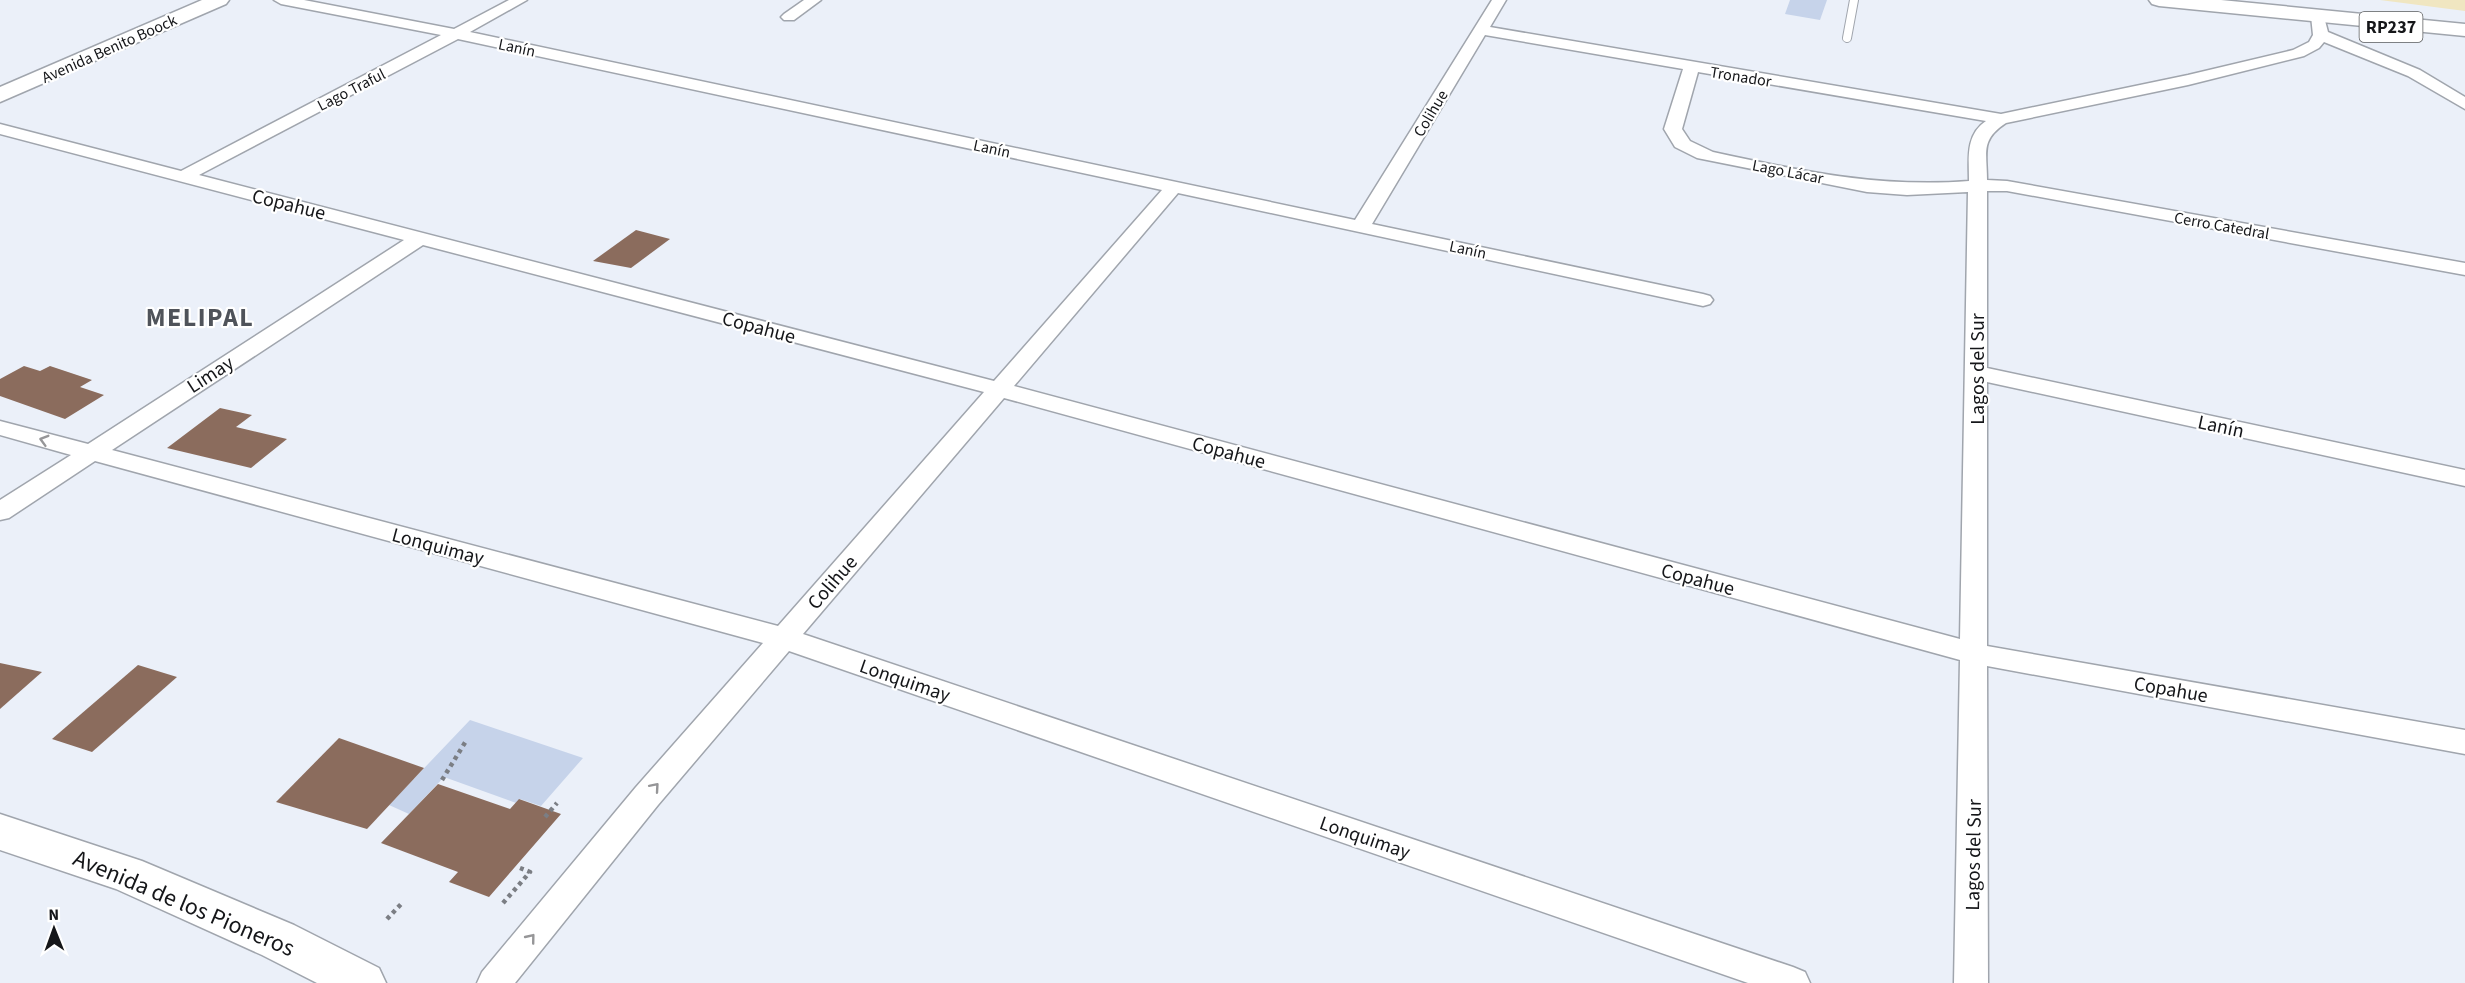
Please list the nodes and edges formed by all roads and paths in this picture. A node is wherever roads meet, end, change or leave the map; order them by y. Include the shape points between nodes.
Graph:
1 (219, 0) edge
2 (281, 0) edge
3 (520, 0) edge
4 (814, 0) edge
5 (1499, 0) edge
6 (1854, 0) edge
7 (2159, 0) edge
8 (789, 17) dead end
9 (2319, 26) junction
10 (1480, 30) junction
11 (2465, 30) edge
12 (457, 34) junction
13 (2465, 37) edge
14 (1847, 38) dead end
15 (1691, 68) junction
16 (0, 95) edge
17 (2465, 104) edge
18 (2001, 119) junction
19 (0, 129) edge
20 (182, 177) junction
21 (1978, 184) junction
22 (1174, 186) junction
23 (1360, 226) junction
24 (421, 238) junction
25 (2465, 268) edge
26 (1703, 300) dead end
27 (1978, 373) junction
28 (1001, 390) junction
29 (0, 428) edge
30 (87, 453) junction
31 (2465, 478) edge
32 (0, 512) edge
33 (783, 638) junction
34 (1976, 654) junction
35 (466, 741) dead end
36 (2465, 742) edge
37 (442, 780) dead end
38 (557, 803) dead end
39 (545, 817) dead end
40 (0, 832) edge
41 (520, 868) dead end
42 (404, 902) dead end
43 (504, 903) dead end
44 (387, 920) dead end
45 (363, 983) edge
46 (494, 983) edge
47 (1793, 983) edge
48 (1971, 983) edge

1 - 16 main road, Avenida Benito Boock
2 - 12 street, Lanín
3 - 12 street, Lago Traful
4 - 8 street
5 - 10 street, Colihue
6 - 14 lane
7 - 9 main road, RP237
9 - 11 main road, RP237
9 - 13 main road, RP237
9 - 17 street via 2414,72
9 - 18 street via 2314,45 2298,53
10 - 15 street, Tronador
10 - 23 street, Colihue
12 - 20 street, Lago Traful
12 - 22 street, Lanín
15 - 18 street, Tronador
15 - 21 street, Lago Lácar via 1673,129 1676,139 1691,150 1869,186 1935,190
18 - 21 street, Lagos del Sur via 1983,131 1978,147
19 - 20 street, Copahue
20 - 24 street, Copahue
21 - 25 street, Cerro Catedral
21 - 27 street, Lagos del Sur
22 - 23 street, Lanín
22 - 28 street, Colihue
23 - 26 street, Lanín
24 - 28 street, Copahue
24 - 30 street, Limay
27 - 31 street, Lanín
27 - 34 street, Lagos del Sur
28 - 33 street, Colihue
28 - 34 street, Copahue
30 -> 29 street, Lonquimay
30 - 32 street, Limay
30 - 33 street, Lonquimay
46 -> 33 street, Colihue
33 - 47 street, Lonquimay
34 - 36 street, Copahue
34 - 48 street, Lagos del Sur
35 - 37 path
38 - 39 path
40 - 45 main road, Avenida de los Pioneros via 127,874 278,940
41 - 43 path via 530,872
42 - 44 path

